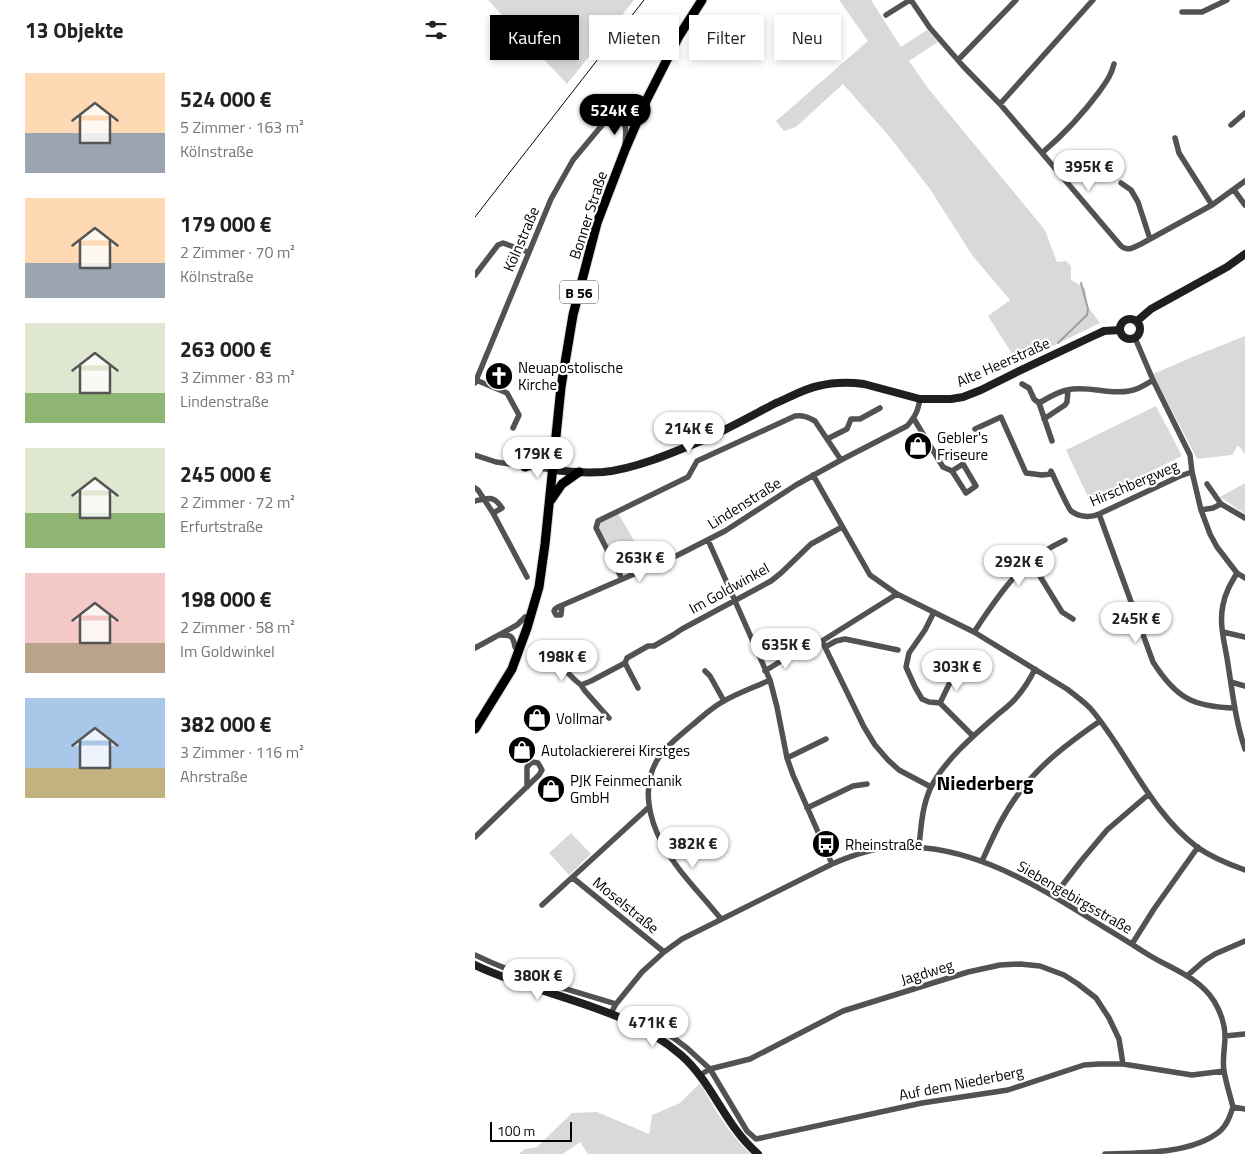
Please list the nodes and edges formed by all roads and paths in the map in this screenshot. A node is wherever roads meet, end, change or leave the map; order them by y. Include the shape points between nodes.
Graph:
1 (702, 0) edge
2 (911, 0) edge
3 (1016, 0) edge
4 (1093, 0) edge
5 (1227, 0) edge
6 (1182, 12) dead end
7 (887, 15) dead end
8 (958, 60) junction
9 (1114, 64) dead end
10 (646, 101) junction
11 (1000, 104) junction
12 (1245, 113) edge
13 (608, 118) junction
14 (1231, 125) dead end
15 (1175, 138) dead end
16 (625, 150) junction
17 (1042, 153) junction
18 (1245, 181) edge
19 (1121, 183) dead end
20 (1234, 190) junction
21 (1212, 205) junction
22 (1245, 205) edge
23 (1150, 239) junction
24 (528, 252) junction
25 (1245, 254) edge
26 (475, 275) edge
27 (1137, 321) junction
28 (1120, 330) junction
29 (1135, 338) junction
30 (1153, 380) junction
31 (476, 381) edge
32 (1022, 384) dead end
33 (1068, 390) junction
34 (920, 399) junction
35 (1039, 403) junction
36 (881, 408) dead end
37 (914, 419) junction
38 (1044, 419) junction
39 (513, 428) dead end
40 (975, 429) dead end
41 (556, 439) junction
42 (827, 439) junction
43 (1052, 441) dead end
44 (475, 455) edge
45 (841, 460) junction
46 (525, 466) junction
47 (553, 470) junction
48 (952, 471) junction
49 (579, 472) junction
50 (1192, 472) junction
51 (813, 475) junction
52 (1207, 484) dead end
53 (475, 488) edge
54 (484, 499) junction
55 (475, 501) edge
56 (550, 503) junction
57 (1221, 504) junction
58 (1201, 510) junction
59 (493, 513) junction
60 (1099, 514) junction
61 (1245, 518) edge
62 (842, 527) junction
63 (708, 540) junction
64 (1065, 540) dead end
65 (545, 544) junction
66 (1030, 560) junction
67 (1237, 573) junction
68 (527, 577) dead end
69 (1245, 578) edge
70 (622, 579) junction
71 (897, 594) junction
72 (734, 600) junction
73 (563, 606) dead end
74 (934, 612) junction
75 (525, 617) junction
76 (1073, 619) dead end
77 (974, 632) junction
78 (1223, 632) junction
79 (498, 635) junction
80 (1245, 638) edge
81 (825, 647) junction
82 (475, 648) edge
83 (515, 648) junction
84 (897, 650) dead end
85 (799, 654) dead end
86 (557, 662) dead end
87 (625, 663) junction
88 (1035, 669) junction
89 (705, 671) dead end
90 (765, 671) junction
91 (955, 672) dead end
92 (770, 680) junction
93 (1231, 682) junction
94 (581, 685) junction
95 (1245, 686) edge
96 (499, 688) junction
97 (639, 688) dead end
98 (723, 701) junction
99 (940, 703) junction
100 (1235, 708) junction
101 (609, 718) dead end
102 (1100, 720) junction
103 (475, 729) edge
104 (973, 736) junction
105 (826, 739) dead end
106 (1245, 749) edge
107 (787, 758) junction
108 (867, 784) dead end
109 (527, 787) dead end
110 (931, 787) junction
111 (1149, 794) junction
112 (649, 807) junction
113 (807, 808) junction
114 (475, 837) edge
115 (919, 847) junction
116 (1197, 847) junction
117 (981, 861) junction
118 (832, 864) junction
119 (1245, 870) edge
120 (573, 878) junction
121 (1054, 896) junction
122 (542, 905) dead end
123 (721, 919) junction
124 (1245, 941) edge
125 (1132, 944) junction
126 (664, 952) junction
127 (475, 955) edge
128 (475, 965) edge
129 (1188, 975) junction
130 (616, 1004) junction
131 (611, 1013) junction
132 (663, 1030) dead end
133 (1245, 1034) edge
134 (1225, 1036) junction
135 (1123, 1064) junction
136 (709, 1069) junction
137 (1224, 1071) junction
138 (700, 1075) junction
139 (1233, 1107) junction
140 (1245, 1109) edge
141 (758, 1154) edge
142 (1105, 1154) edge

1 - 10 main road, Bonner Straße / B 56 via 679,36
2 - 7 street
2 - 8 street
3 - 8 street
4 - 11 street
5 - 6 street via 1202,12
8 - 11 street
9 - 17 street via 1112,75 1086,110
10 - 13 street via 635,110
10 - 16 main road, Bonner Straße / B 56
11 - 17 street
12 - 14 street
13 - 16 street via 615,117 626,127
13 - 24 street, Kölnstraße via 559,182
15 - 21 street via 1179,153
16 - 41 main road, Bonner Straße / B 56 via 597,223 573,315
17 - 23 street via 1121,246 1133,248
18 - 20 street
19 - 23 street via 1131,190 1138,202
20 - 21 street
20 - 22 street
21 - 23 street
24 - 26 street via 503,243 498,245
24 - 31 street, Kölnstraße
25 - 27 street via 1151,309
27 - 28 street via 1127,319 1121,323
27 - 29 street via 1141,330
28 - 29 street via 1126,338
28 - 34 street, Alte Heerstraße via 1091,337 963,397
29 - 30 street
30 - 33 street via 1128,392 1090,388
30 - 50 street via 1190,455
31 - 39 street, Kölnstraße via 507,393 519,415
32 - 35 street via 1029,388
33 - 35 street
33 - 38 street via 1065,405
34 - 37 street
34 - 49 street, Alte Heerstraße via 864,384 844,382 817,386 663,456 621,469
35 - 38 street
36 - 42 street via 851,420 847,429
37 - 45 street, Lindenstraße via 907,426
37 - 48 street via 943,467
38 - 43 street
40 - 60 street, Hirschbergweg via 1001,417 1026,473 1052,473 1071,510 1082,516
41 - 46 main road via 543,458
41 - 47 main road, Bonner Straße / B 56
42 - 45 street
42 - 70 street via 815,421 795,416 697,462 688,477 599,521 596,528
44 - 46 street
45 - 51 street, Lindenstraße
46 - 47 street
47 - 49 street, Alte Heerstraße
47 - 56 main road, Bonner Straße / B 56
48 - 48 street via 966,493 976,486 963,464
49 - 56 main road via 562,484
50 - 58 street
50 - 60 street, Hirschbergweg
51 - 62 street
51 - 63 street, Lindenstraße
52 - 57 street
53 - 54 street
54 - 55 street
54 - 59 street
54 - 59 street via 498,501 502,508
56 - 65 main road, Bonner Straße / B 56
57 - 58 street
57 - 61 street
58 - 67 street via 1209,534
59 - 68 street
60 - 100 street via 1153,662 1163,678 1176,691 1197,703 1215,708
62 - 71 street via 869,575
62 - 72 street, Im Goldwinkel via 811,544 771,581
63 - 70 street, Lindenstraße
63 - 72 street
64 - 66 street
65 - 75 main road, Bonner Straße / B 56
65 - 96 main road, Bonner Straße / B 56 via 539,587 527,628 512,669
66 - 76 street via 1062,612
66 - 77 street via 1008,583
67 - 69 street
67 - 78 street via 1224,599
70 - 73 street, Lindenstraße
71 - 74 street
71 - 81 street via 822,641
72 - 87 street, Im Goldwinkel via 627,658
72 - 90 street
74 - 77 street
74 - 99 street via 909,653 906,667 922,699
75 - 79 street
75 - 83 main road, Bonner Straße / B 56
77 - 88 street
78 - 80 street
78 - 93 street
79 - 82 street
79 - 83 street via 512,636
81 - 84 street via 845,639
81 - 110 street via 863,727 875,745 899,770
83 - 96 main road, Bonner Straße / B 56
85 - 90 street
86 - 94 street
87 - 94 street, Im Goldwinkel
87 - 97 street
88 - 102 street via 1067,688
88 - 104 street via 1016,698
89 - 98 street
90 - 92 street
91 - 99 street
92 - 98 street
92 - 107 street
93 - 95 street
93 - 100 street
94 - 101 street
96 - 103 main road, Bonner Straße / B 56
98 - 112 street via 687,730 657,761 649,785
99 - 104 street
100 - 106 street
102 - 111 street
102 - 117 street via 1065,745 1035,773 1008,809
104 - 110 street
105 - 107 street
107 - 113 street
108 - 113 street via 853,786
109 - 114 street
110 - 115 street via 921,821
111 - 116 street via 1168,819
111 - 121 street via 1107,830
112 - 120 street, Moselstraße
112 - 123 street via 662,844
113 - 118 street
115 - 117 street, Siebengebirgsstraße via 949,851
115 - 118 street, Siebengebirgsstraße via 882,848
116 - 119 street
116 - 125 street
117 - 121 street, Siebengebirgsstraße
118 - 123 street, Siebengebirgsstraße
120 - 122 street, Moselstraße
120 - 126 street, Moselstraße
121 - 125 street, Siebengebirgsstraße
123 - 126 street, Siebengebirgsstraße
124 - 129 street via 1215,954
125 - 129 street, Siebengebirgsstraße
126 - 130 street, Siebengebirgsstraße
127 - 130 street via 526,976
128 - 131 street via 506,979
129 - 134 street, Siebengebirgsstraße via 1214,1001
130 - 131 street, Siebengebirgsstraße
131 - 138 street via 666,1043
132 - 136 street
133 - 134 street
134 - 137 street, Siebengebirgsstraße
135 - 136 street, Auf dem Niederberg via 1084,1065 1008,1090 922,1103 756,1139 747,1131
135 - 136 street, Jagdweg via 1119,1039 1095,998 1064,975 1039,966 1020,964 968,972 843,1011 750,1058
135 - 137 street, Auf dem Niederberg via 1192,1075
136 - 138 street, Jagdweg
137 - 139 street, Siebengebirgsstraße
138 - 141 street via 739,1134
139 - 140 street
139 - 142 street via 1220,1131 1191,1147

